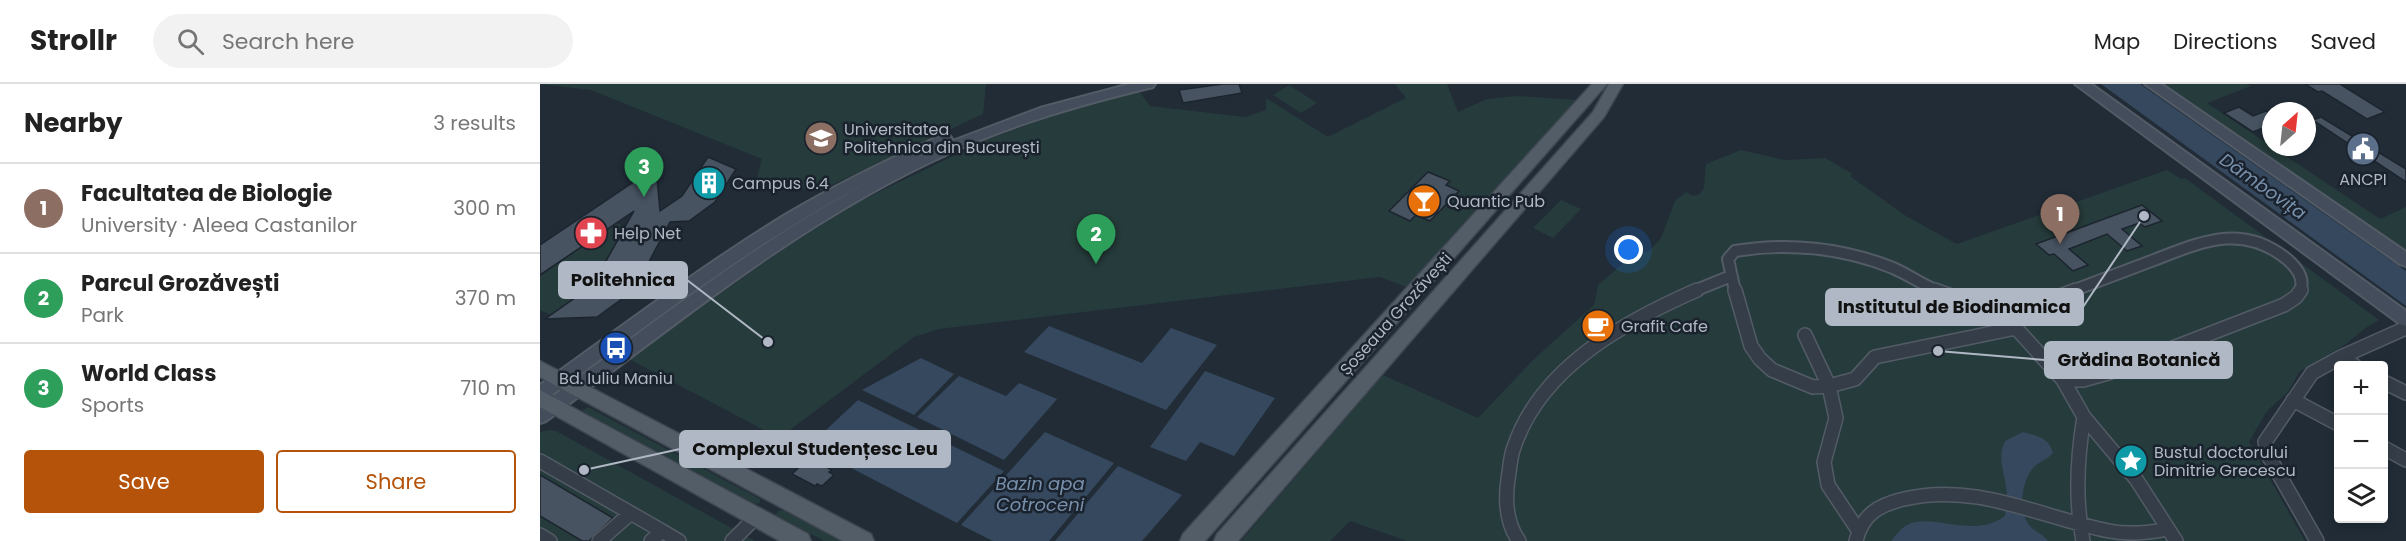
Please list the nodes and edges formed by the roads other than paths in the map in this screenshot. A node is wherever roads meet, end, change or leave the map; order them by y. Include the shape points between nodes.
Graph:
1 (1101, 84) edge
2 (1148, 84) edge
3 (1616, 84) edge
4 (1621, 84) edge
5 (2082, 84) edge
6 (2152, 84) edge
7 (1595, 86) edge
8 (1599, 114) junction
9 (2406, 260) edge
10 (1731, 276) junction
11 (2406, 320) edge
12 (2015, 324) junction
13 (2406, 328) edge
14 (1805, 335) dead end
15 (2341, 357) junction
16 (2347, 361) edge
17 (540, 368) edge
18 (2063, 380) junction
19 (569, 384) junction
20 (2388, 384) edge
21 (1829, 386) junction
22 (2406, 393) edge
23 (2294, 400) junction
24 (544, 404) edge
25 (2084, 417) junction
26 (2334, 422) edge
27 (2388, 450) edge
28 (2406, 460) edge
29 (540, 461) edge
30 (631, 513) junction
31 (756, 517) junction
32 (2079, 524) junction
33 (662, 531) junction
34 (540, 535) edge
35 (1857, 535) edge
36 (2172, 535) edge
37 (549, 541) edge
38 (599, 541) edge
39 (651, 541) edge
40 (679, 541) edge
41 (732, 541) edge
42 (800, 541) edge
43 (863, 541) edge
44 (1191, 541) edge
45 (1226, 541) edge
46 (1519, 541) edge
47 (2083, 541) edge
48 (2316, 541) edge

1 - 19 main road via 992,119 872,172 720,265
2 - 19 main road via 1037,114 882,181 786,238
3 - 8 main road
4 - 8 main road, Șoseaua Grozăvești
5 - 11 main road
6 - 9 main road
7 - 44 main road, Șoseaua Grozăvești
8 - 45 main road, Șoseaua Grozăvești
10 - 12 street via 1728,259 1735,251 1802,247 1832,250 1893,268
10 - 21 street via 1751,346 1760,359 1794,381 1813,387
10 - 46 street via 1629,322 1599,342 1571,365 1526,415 1507,475 1507,514
12 - 18 street
12 - 18 street via 2017,315 2047,301 2219,237 2236,237 2267,246 2296,268 2302,288 2299,296 2284,305 2108,374
12 - 21 street via 1875,357 1855,379
13 - 15 street
14 - 21 street
15 - 16 street
15 - 23 street via 2312,373
17 - 19 main road
18 - 25 street
19 - 24 main road
19 - 43 main road
20 - 22 street
21 - 35 street via 1836,418 1824,462 1828,485
23 - 26 street
23 - 48 street via 2267,438 2265,448
24 - 31 main road
25 - 32 street via 2079,450
25 - 36 street via 2136,479
27 - 28 street
29 - 30 street
30 - 33 street
30 - 38 street
31 - 41 street
31 - 42 main road
32 - 35 street via 2002,501 1943,494 1891,502 1869,513
32 - 36 street via 2142,535
32 - 47 street
33 - 39 street
33 - 40 street
34 - 37 street

